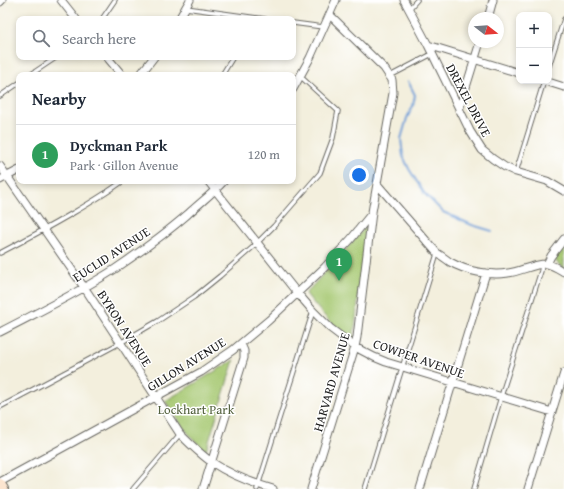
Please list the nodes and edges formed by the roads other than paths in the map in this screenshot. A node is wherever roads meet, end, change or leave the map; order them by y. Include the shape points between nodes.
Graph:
1 (61, 0) edge
2 (115, 0) edge
3 (190, 0) edge
4 (336, 0) edge
5 (404, 0) edge
6 (417, 0) edge
7 (493, 0) edge
8 (186, 8) junction
9 (408, 10) junction
10 (490, 12) edge
11 (330, 14) junction
12 (74, 16) edge
13 (104, 16) edge
14 (181, 16) edge
15 (240, 16) edge
16 (564, 18) edge
17 (296, 23) edge
18 (324, 27) junction
19 (428, 46) junction
20 (478, 48) edge
21 (432, 54) junction
22 (552, 56) edge
23 (52, 60) edge
24 (110, 60) edge
25 (152, 60) edge
26 (231, 60) edge
27 (475, 60) junction
28 (34, 72) edge
29 (120, 72) edge
30 (142, 72) edge
31 (224, 72) edge
32 (516, 72) edge
33 (300, 76) junction
34 (390, 76) junction
35 (296, 83) edge
36 (552, 83) edge
37 (544, 84) edge
38 (16, 85) edge
39 (564, 87) edge
40 (0, 96) edge
41 (460, 110) junction
42 (0, 166) edge
43 (16, 172) edge
44 (516, 172) junction
45 (7, 176) junction
46 (0, 180) edge
47 (119, 184) edge
48 (211, 184) edge
49 (221, 184) edge
50 (378, 184) junction
51 (216, 190) junction
52 (564, 191) edge
53 (372, 212) junction
54 (44, 230) junction
55 (564, 238) edge
56 (257, 242) junction
57 (0, 253) edge
58 (437, 253) junction
59 (545, 264) junction
60 (564, 272) edge
61 (486, 273) junction
62 (84, 288) junction
63 (298, 293) junction
64 (313, 311) junction
65 (0, 332) edge
66 (120, 343) junction
67 (241, 344) junction
68 (355, 347) junction
69 (402, 367) junction
70 (564, 373) edge
71 (453, 383) junction
72 (156, 397) junction
73 (501, 397) junction
74 (0, 407) edge
75 (552, 412) junction
76 (180, 434) junction
77 (211, 462) junction
78 (0, 483) edge
79 (258, 487) edge
80 (3, 489) edge
81 (133, 489) edge
82 (203, 489) edge
83 (273, 489) edge
84 (311, 489) edge
85 (365, 489) edge
86 (420, 489) edge
87 (474, 489) edge
88 (528, 489) edge

1 - 12 street
2 - 13 lane
3 - 8 street
4 - 11 street
5 - 9 street, DREXEL DRIVE
6 - 9 lane
7 - 10 street
8 - 14 street
8 - 15 lane
9 - 19 street, DREXEL DRIVE
11 - 18 street
11 - 34 street
16 - 22 lane
17 - 18 lane
18 - 33 street
19 - 21 street, DREXEL DRIVE
19 - 27 street
20 - 27 street
21 - 34 lane
21 - 41 street, DREXEL DRIVE
23 - 28 lane
24 - 29 street
25 - 30 street
26 - 31 lane
27 - 32 street
27 - 41 street
33 - 35 street
33 - 56 lane via 338,112 333,138 320,173
34 - 50 street, HARVARD AVENUE via 394,93
36 - 39 street
37 - 44 lane
38 - 40 lane
41 - 44 street, DREXEL DRIVE via 482,150
42 - 45 street, BYRON AVENUE
43 - 45 street
44 - 52 street, DREXEL DRIVE via 547,181
45 - 46 street
45 - 54 street, BYRON AVENUE
47 - 54 lane
48 - 51 street, COWPER AVENUE
49 - 51 street, EUCLID AVENUE
50 - 53 street, HARVARD AVENUE
50 - 58 street
51 - 56 street, COWPER AVENUE
51 - 62 street, EUCLID AVENUE via 144,248
53 - 63 street, GILLON AVENUE via 325,267
53 - 68 street, HARVARD AVENUE
54 - 57 lane
54 - 62 street, BYRON AVENUE
55 - 59 street
56 - 63 street, COWPER AVENUE
56 - 66 lane via 194,297
58 - 61 street via 461,267
58 - 69 lane
59 - 60 street
59 - 61 street via 510,273
59 - 73 lane
61 - 71 street
62 - 65 street, EUCLID AVENUE
62 - 66 street, BYRON AVENUE
63 - 64 street, COWPER AVENUE
63 - 67 street, GILLON AVENUE
64 - 68 street, COWPER AVENUE
64 - 79 lane
66 - 72 street, BYRON AVENUE
66 - 74 lane
67 - 72 street, GILLON AVENUE via 201,372
67 - 77 street via 244,358
68 - 69 street, COWPER AVENUE
68 - 84 street, HARVARD AVENUE
69 - 71 street, COWPER AVENUE
69 - 85 lane
70 - 75 street
71 - 73 street, COWPER AVENUE
71 - 86 street
72 - 76 street, BYRON AVENUE
72 - 78 street, GILLON AVENUE
73 - 75 street, COWPER AVENUE
73 - 87 lane
75 - 88 street
76 - 77 street, BYRON AVENUE
76 - 81 lane
77 - 79 street, BYRON AVENUE
77 - 82 street
78 - 80 street
79 - 83 street, BYRON AVENUE

